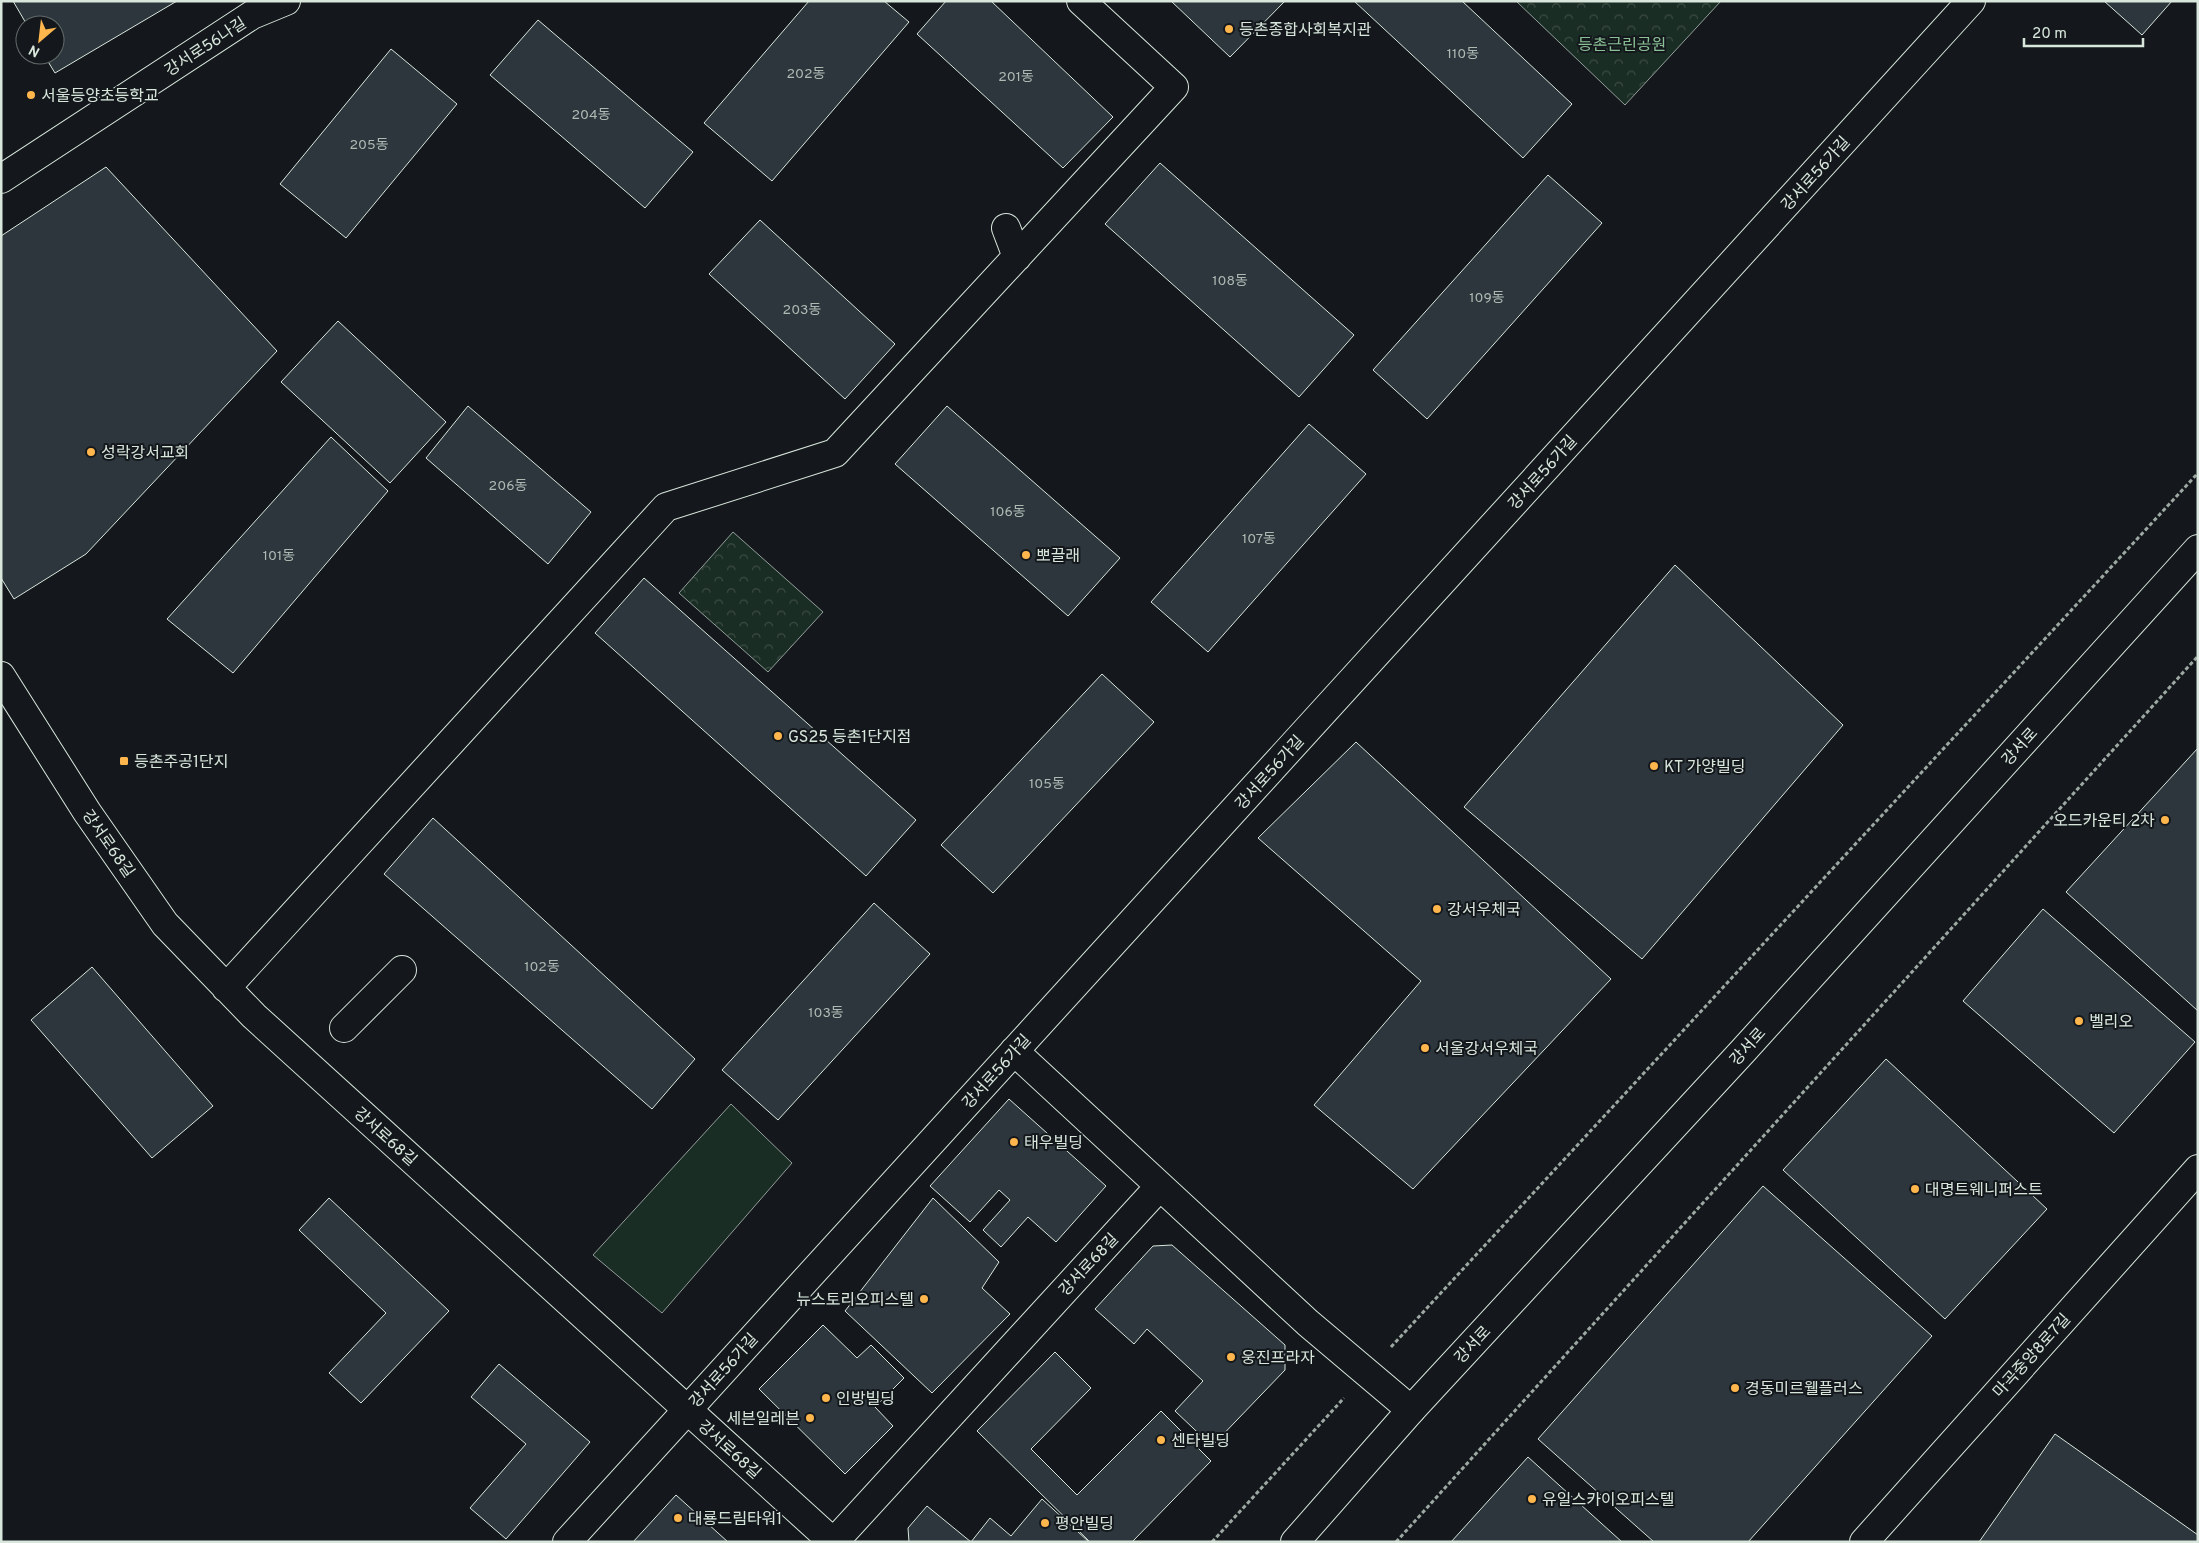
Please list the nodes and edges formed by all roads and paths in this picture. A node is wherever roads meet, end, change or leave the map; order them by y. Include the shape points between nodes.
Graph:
1 (286, 1) edge
2 (1080, 1) edge
3 (1971, 1) edge
4 (1, 179) edge
5 (1006, 228) dead end
6 (1018, 257) junction
7 (2198, 473) edge
8 (2198, 550) edge
9 (2198, 656) edge
10 (5, 689) edge
11 (402, 970) dead end
12 (226, 988) junction
13 (344, 1028) dead end
14 (1014, 1051) junction
15 (2198, 1169) edge
16 (1160, 1186) junction
17 (2188, 1198) edge
18 (1367, 1373) junction
19 (688, 1410) junction
20 (1411, 1410) junction
21 (567, 1542) edge
22 (834, 1542) edge
23 (1212, 1542) edge
24 (1295, 1542) edge
25 (1396, 1542) edge
26 (1864, 1542) edge

1 - 4 street, 강서로56나길 via 252,15
2 - 6 street via 1174,87
3 - 14 street, 강서로56가길
5 - 6 street
6 - 12 street via 835,454 666,507
7 - 18 path
8 - 20 street, 강서로
9 - 25 path
10 - 12 street, 강서로68길 via 86,812 166,924
11 - 13 street
12 - 19 street, 강서로68길
14 - 16 street
14 - 19 street, 강서로56가길
15 - 17 street, 마곡중앙8로7길
16 - 18 street
16 - 22 street, 강서로68길
17 - 26 street, 마곡중앙8로7길
18 - 20 street
18 - 23 path
19 - 21 street, 강서로56가길
19 - 22 street, 강서로68길
20 - 24 street, 강서로

